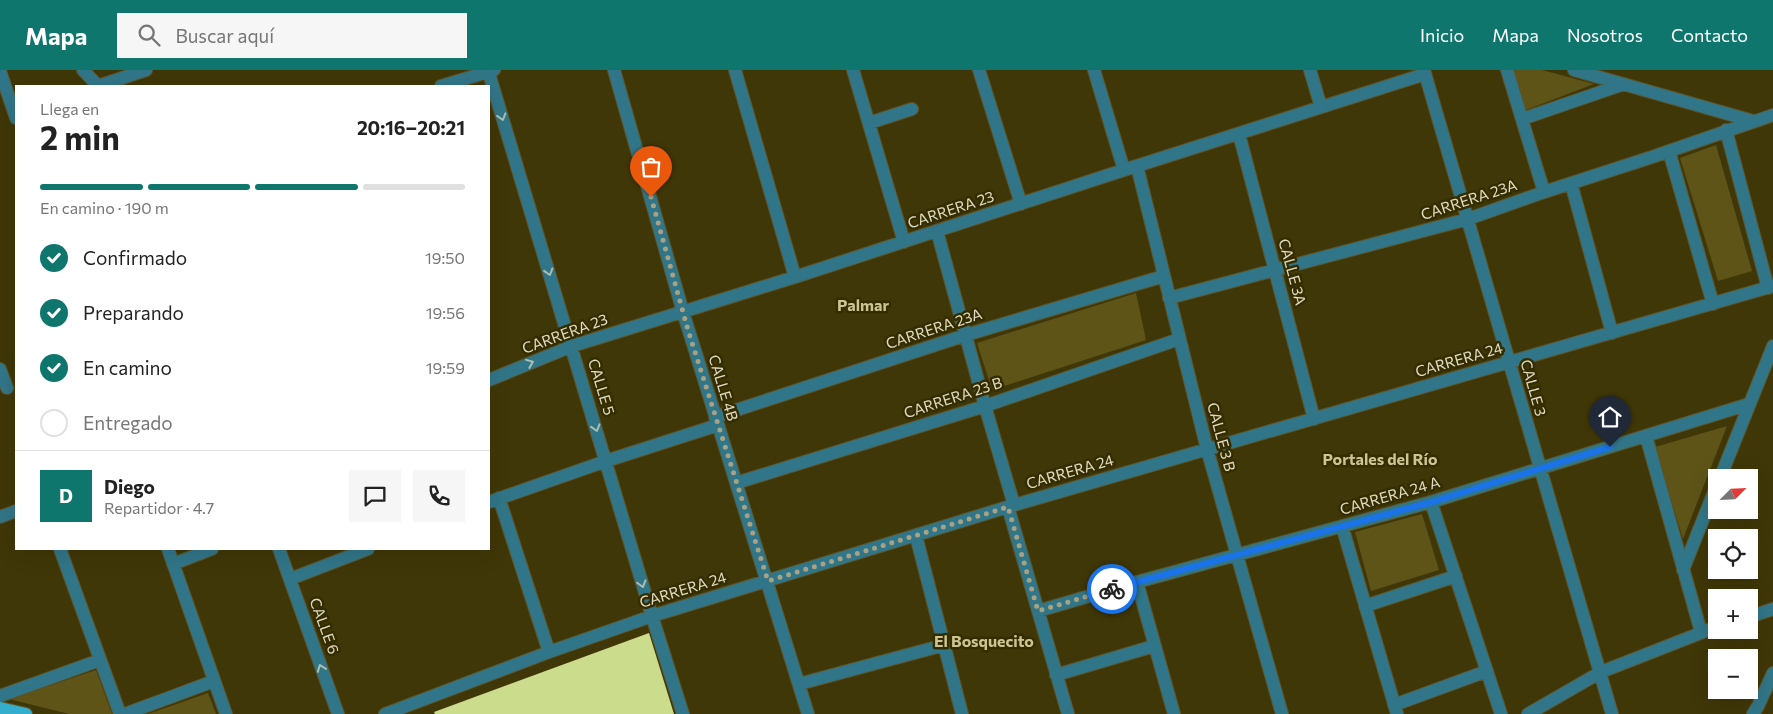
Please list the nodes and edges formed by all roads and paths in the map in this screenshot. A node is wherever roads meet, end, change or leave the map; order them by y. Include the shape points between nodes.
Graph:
1 (82, 70) edge
2 (146, 70) edge
3 (614, 70) edge
4 (735, 70) edge
5 (853, 70) edge
6 (979, 70) edge
7 (1094, 70) edge
8 (1310, 70) edge
9 (1507, 70) edge
10 (1574, 70) edge
11 (0, 71) edge
12 (490, 71) edge
13 (1424, 72) edge
14 (1624, 84) junction
15 (97, 85) edge
16 (101, 85) edge
17 (444, 85) edge
18 (1321, 107) junction
19 (912, 109) dead end
20 (15, 115) edge
21 (1773, 115) edge
22 (1521, 116) junction
23 (1754, 121) junction
24 (869, 123) junction
25 (1726, 130) junction
26 (1239, 134) junction
27 (1669, 151) junction
28 (1137, 166) junction
29 (1124, 170) junction
30 (1572, 183) junction
31 (1544, 192) junction
32 (1021, 204) junction
33 (1468, 220) junction
34 (938, 231) junction
35 (904, 242) junction
36 (1275, 271) junction
37 (1164, 276) junction
38 (795, 277) junction
39 (1771, 287) edge
40 (1169, 298) junction
41 (1713, 304) junction
42 (683, 312) junction
43 (1612, 333) junction
44 (966, 336) junction
45 (1179, 340) junction
46 (572, 346) junction
47 (1773, 346) edge
48 (1508, 363) junction
49 (0, 369) edge
50 (490, 380) edge
51 (8, 388) edge
52 (1749, 404) junction
53 (985, 406) junction
54 (1314, 419) junction
55 (717, 421) junction
56 (1646, 436) junction
57 (1207, 449) junction
58 (606, 461) junction
59 (1539, 468) junction
60 (1724, 469) edge
61 (736, 483) junction
62 (494, 500) edge
63 (1432, 502) junction
64 (1011, 506) junction
65 (1708, 507) edge
66 (15, 511) edge
67 (0, 517) edge
68 (1342, 526) junction
69 (916, 536) junction
70 (60, 550) edge
71 (168, 550) edge
72 (209, 550) edge
73 (279, 550) edge
74 (365, 550) edge
75 (1236, 555) junction
76 (173, 564) junction
77 (1683, 570) junction
78 (1456, 576) junction
79 (290, 579) junction
80 (768, 581) junction
81 (1137, 582) junction
82 (1365, 606) junction
83 (1773, 609) edge
84 (1038, 611) junction
85 (1758, 614) edge
86 (652, 616) junction
87 (1708, 630) edge
88 (1701, 632) junction
89 (944, 645) junction
90 (1154, 646) junction
91 (549, 652) junction
92 (100, 660) junction
93 (1486, 671) junction
94 (1601, 672) junction
95 (1773, 673) edge
96 (1056, 674) junction
97 (214, 681) junction
98 (799, 684) junction
99 (1, 703) edge
100 (1396, 709) edge
101 (336, 713) edge
102 (26, 714) edge
103 (120, 714) edge
104 (125, 714) edge
105 (226, 714) edge
106 (385, 714) edge
107 (683, 714) edge
108 (808, 714) edge
109 (962, 714) edge
110 (1068, 714) edge
111 (1174, 714) edge
112 (1282, 714) edge
113 (1501, 714) edge
114 (1528, 714) edge
115 (1612, 714) edge
116 (1753, 714) edge

1 - 15 street
2 - 16 street
3 - 42 street, CALLE 4B
4 - 38 street
5 - 24 street
6 - 32 street
7 - 29 street
8 - 18 street
9 - 22 street
10 - 14 street
11 - 20 street
12 - 17 street
12 -> 46 street, CALLE 5
13 - 18 street, CARRERA 23
13 - 33 street, CALLE 3
14 - 22 street
14 - 23 street
18 - 26 street, CARRERA 23
19 - 24 street
21 - 23 street, CARRERA 23A
22 - 31 street
23 - 25 street, CARRERA 23A
24 - 35 street
25 - 27 street, CARRERA 23A
25 - 39 street
26 - 28 street, CARRERA 23
26 - 36 street, CALLE 3A
27 - 30 street, CARRERA 23A
27 - 41 street
28 - 29 street, CARRERA 23
28 - 37 street, CALLE 3 B
29 - 32 street, CARRERA 23
30 - 31 street, CARRERA 23A
30 - 43 street
31 - 33 street, CARRERA 23A
32 - 34 street, CARRERA 23
33 - 36 street, CARRERA 23A
33 - 48 street, CALLE 3
34 - 35 street, CARRERA 23
34 - 44 street
35 - 38 street, CARRERA 23
36 - 40 street, CARRERA 23A
36 - 54 street, CALLE 3A
37 - 40 street, CALLE 3 B
37 - 44 street, CARRERA 23A
38 - 42 street, CARRERA 23
39 - 41 street, CARRERA 24
40 - 45 street, CALLE 3 B
41 - 43 street, CARRERA 24
42 - 46 street, CARRERA 23
42 - 55 street, CALLE 4B
43 - 48 street, CARRERA 24
44 - 53 street
44 - 55 street, CARRERA 23A
45 - 53 street, CARRERA 23 B
45 - 57 street, CALLE 3 B
50 -> 46 street, CARRERA 23
46 -> 58 street, CALLE 5
47 - 52 street
48 - 54 street, CARRERA 24
48 - 59 street, CALLE 3
49 - 51 street
52 - 56 street, CARRERA 24 A
52 - 60 street
53 - 61 street, CARRERA 23 B
53 - 64 street
54 - 57 street, CARRERA 24
55 - 58 street, CARRERA 23A
55 - 61 street, CALLE 4B
56 - 59 street, CARRERA 24 A
56 - 77 street
57 - 64 street, CARRERA 24
57 - 75 street, CALLE 3 B
58 - 62 street, CARRERA 23A
58 -> 86 street, CALLE 5
59 - 63 street, CARRERA 24 A
59 - 94 street, CALLE 3
61 - 80 street, CALLE 4B
62 - 91 street
63 - 68 street, CARRERA 24 A
63 - 78 street
64 - 69 street, CARRERA 24
64 - 84 street
65 - 77 street
66 - 67 street
68 - 75 street, CARRERA 24 A
68 - 82 street
69 - 80 street, CARRERA 24
69 - 89 street
70 - 92 street
71 - 76 street
72 - 76 street
73 - 79 street, CALLE 6
74 - 79 street
75 - 81 street, CARRERA 24 A
75 - 112 street, CALLE 3 B
76 - 97 street
77 - 88 street
78 - 82 street
78 - 93 street
101 -> 79 street, CALLE 6
80 - 86 street, CARRERA 24
80 - 98 street, CALLE 4B
81 - 84 street, CARRERA 24 A
81 - 90 street
82 - 100 street
83 - 85 street
84 - 96 street
86 - 91 street, CARRERA 24
86 - 107 street, CALLE 5
87 - 88 street
88 - 94 street
89 - 98 street
89 - 109 street
90 - 96 street
90 - 111 street
91 - 106 street, CARRERA 24
92 - 99 street
92 - 103 street
93 - 100 street
93 - 113 street
94 - 114 street
94 - 115 street, CALLE 3
95 - 116 street
96 - 110 street
97 - 104 street
97 - 105 street
98 - 108 street, CALLE 4B
99 - 102 main road

